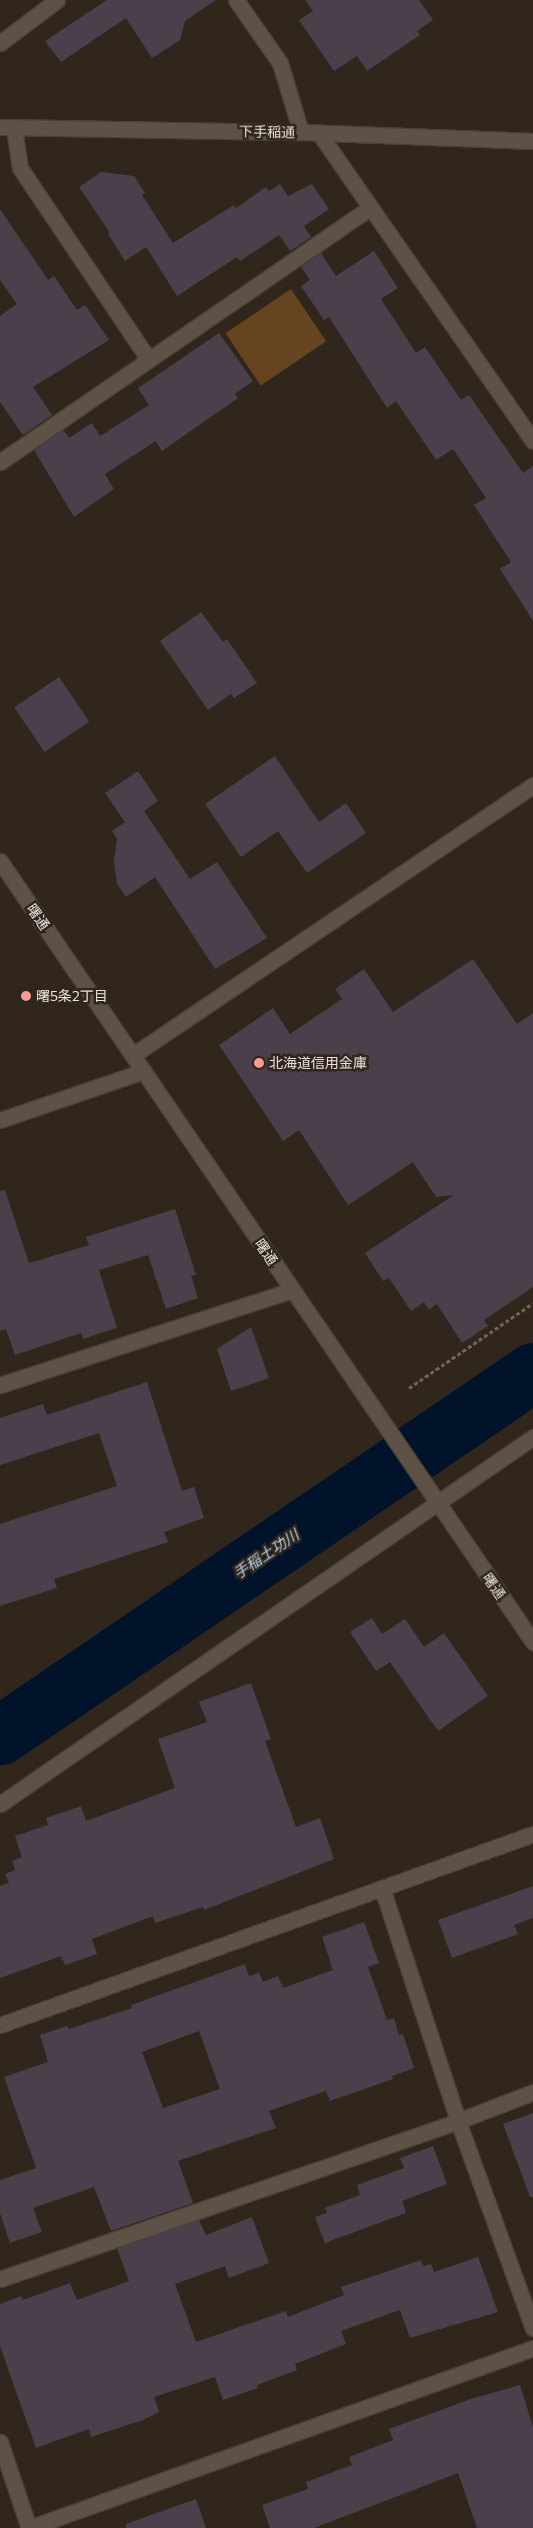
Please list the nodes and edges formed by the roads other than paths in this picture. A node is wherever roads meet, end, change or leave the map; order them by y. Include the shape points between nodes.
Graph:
1 (57, 0) edge
2 (236, 0) edge
3 (0, 43) edge
4 (7, 127) edge
5 (301, 132) junction
6 (321, 136) junction
7 (533, 141) edge
8 (370, 208) junction
9 (149, 360) junction
10 (533, 441) edge
11 (0, 462) edge
12 (533, 784) edge
13 (2, 868) edge
14 (133, 1055) junction
15 (144, 1071) junction
16 (0, 1120) edge
17 (292, 1290) junction
18 (0, 1385) edge
19 (533, 1437) edge
20 (437, 1504) junction
21 (528, 1625) edge
22 (533, 1642) edge
23 (0, 1804) edge
24 (533, 1834) edge
25 (382, 1888) junction
26 (0, 2026) edge
27 (533, 2092) edge
28 (458, 2121) junction
29 (0, 2279) edge
30 (533, 2328) edge
31 (533, 2348) edge
32 (0, 2442) edge
33 (29, 2528) edge

1 - 3 street
2 - 5 street via 280,63
4 - 5 street, 下手稲通
4 - 9 street via 20,168
5 - 6 street, 下手稲通
6 - 7 street, 下手稲通
6 - 8 street
8 - 9 street
8 - 10 street
9 - 11 street
12 - 14 street
13 - 14 street, 曙通
14 - 15 street, 曙通
15 - 16 street
15 - 17 street, 曙通
17 - 18 street
17 - 20 street, 曙通
19 - 20 street
20 - 21 street, 曙通
20 - 23 street
21 - 22 street, 曙通
24 - 25 street
25 - 26 street
25 - 28 street
27 - 28 street
28 - 29 street
28 - 30 street
31 - 33 street
32 - 33 street

